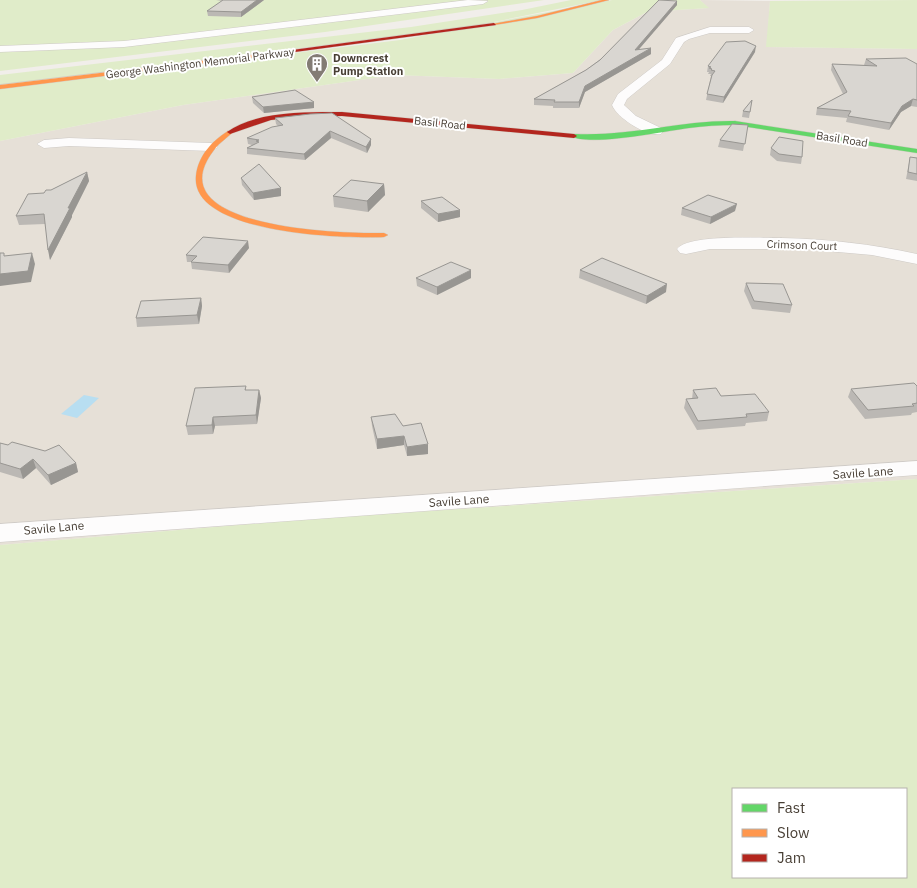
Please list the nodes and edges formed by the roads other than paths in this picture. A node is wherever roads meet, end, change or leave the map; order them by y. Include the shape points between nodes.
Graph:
1 (483, 0) edge
2 (564, 0) edge
3 (607, 0) edge
4 (749, 30) dead end
5 (223, 47) dead end
6 (0, 48) edge
7 (0, 87) edge
8 (656, 131) junction
9 (44, 144) dead end
10 (211, 147) junction
11 (917, 151) edge
12 (384, 235) dead end
13 (686, 249) dead end
14 (917, 259) edge
15 (917, 468) edge
16 (0, 533) edge

1 - 6 street via 124,44
2 - 5 main road, George Washington Memorial Parkway via 449,20
3 - 7 main road, George Washington Memorial Parkway via 537,17 453,31
4 - 8 street via 710,30 685,37 656,72 622,97 618,105 624,114
8 - 10 main road, Basil Road via 589,138 367,115 322,114 252,124 228,133
8 - 11 main road, Basil Road via 694,124 743,124
9 - 10 street
10 - 12 main road via 204,160 198,187 206,201 214,206 243,219 310,233 354,237
13 - 14 street, Crimson Court via 705,245 787,242 858,248
15 - 16 street, Savile Lane

